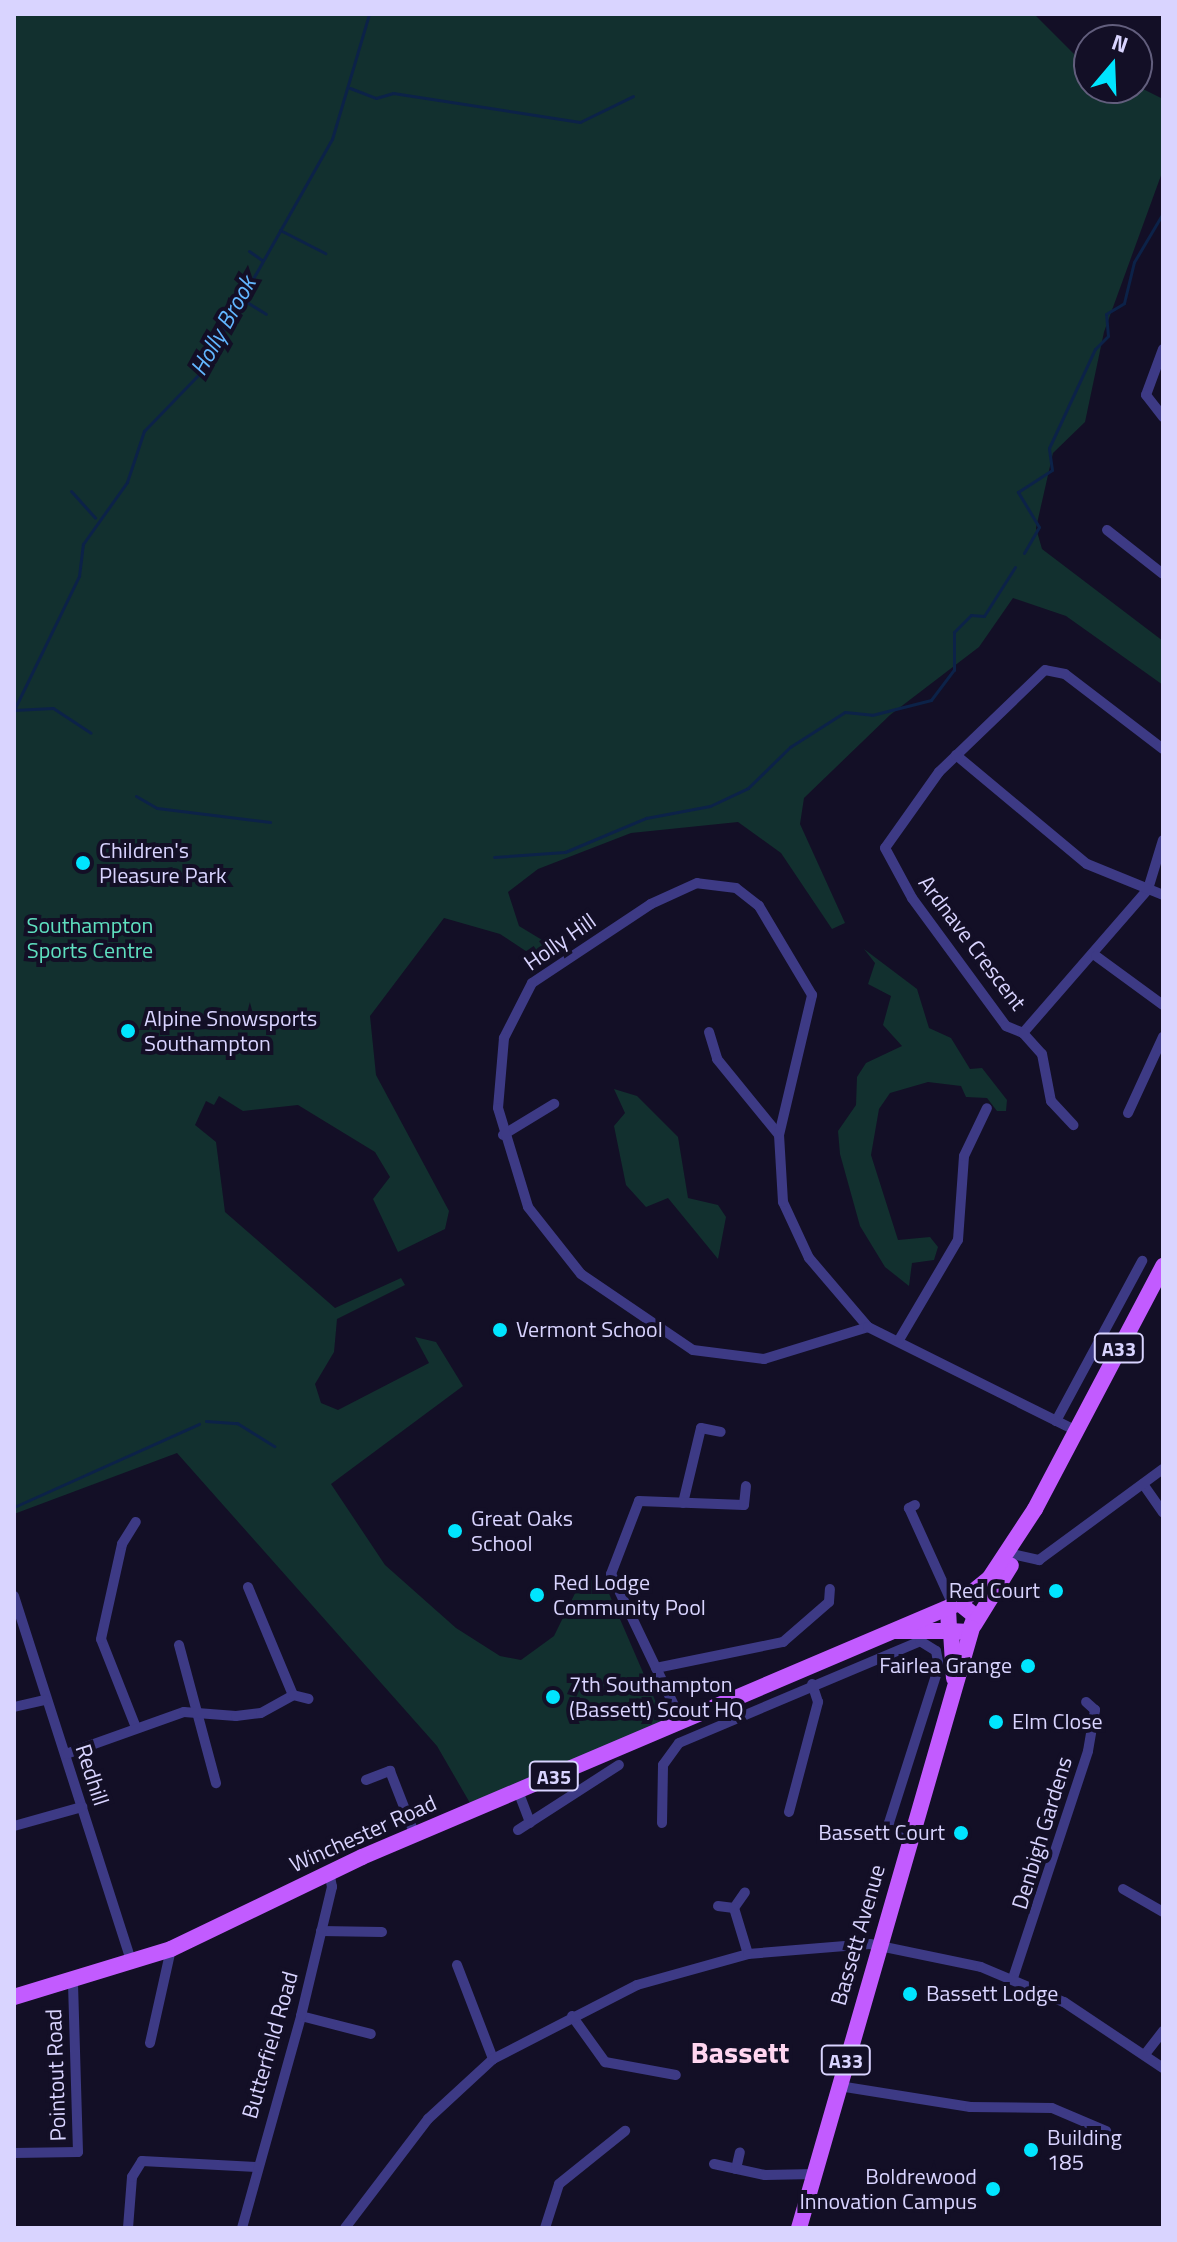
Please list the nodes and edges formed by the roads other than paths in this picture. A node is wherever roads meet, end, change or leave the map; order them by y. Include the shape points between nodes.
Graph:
1 (1163, 349) edge
2 (1163, 417) edge
3 (1107, 530) dead end
4 (1163, 574) edge
5 (1163, 749) edge
6 (956, 755) junction
7 (1163, 840) edge
8 (1148, 889) junction
9 (1163, 895) edge
10 (1096, 956) junction
11 (1163, 1005) edge
12 (709, 1032) dead end
13 (1023, 1033) junction
14 (1163, 1037) edge
15 (554, 1104) dead end
16 (987, 1108) dead end
17 (1128, 1113) dead end
18 (1073, 1125) dead end
19 (503, 1135) junction
20 (779, 1135) junction
21 (1142, 1261) dead end
22 (1163, 1266) edge
23 (868, 1327) junction
24 (899, 1340) junction
25 (1056, 1421) junction
26 (1075, 1430) junction
27 (721, 1432) dead end
28 (1163, 1469) edge
29 (1143, 1484) junction
30 (746, 1486) dead end
31 (683, 1503) junction
32 (909, 1508) dead end
33 (1035, 1509) junction
34 (1163, 1513) edge
35 (136, 1522) dead end
36 (1017, 1555) junction
37 (248, 1587) dead end
38 (830, 1589) dead end
39 (14, 1596) edge
40 (953, 1606) junction
41 (973, 1627) junction
42 (893, 1631) junction
43 (950, 1632) junction
44 (179, 1645) dead end
45 (656, 1668) junction
46 (812, 1684) junction
47 (954, 1688) junction
48 (293, 1695) junction
49 (309, 1699) dead end
50 (45, 1700) junction
51 (728, 1701) junction
52 (1086, 1702) dead end
53 (14, 1707) edge
54 (197, 1709) junction
55 (681, 1720) junction
56 (736, 1721) junction
57 (135, 1725) junction
58 (66, 1754) junction
59 (401, 1767) dead end
60 (390, 1771) junction
61 (615, 1771) dead end
62 (366, 1780) dead end
63 (216, 1783) dead end
64 (518, 1791) junction
65 (82, 1807) junction
66 (789, 1812) dead end
67 (530, 1823) junction
68 (662, 1823) dead end
69 (14, 1826) edge
70 (518, 1830) dead end
71 (415, 1835) junction
72 (908, 1840) junction
73 (329, 1872) junction
74 (1123, 1889) dead end
75 (745, 1892) dead end
76 (718, 1906) dead end
77 (734, 1908) junction
78 (1163, 1912) edge
79 (321, 1931) junction
80 (382, 1932) dead end
81 (878, 1945) junction
82 (171, 1949) junction
83 (748, 1954) junction
84 (132, 1965) junction
85 (457, 1965) dead end
86 (1013, 1978) junction
87 (73, 1982) junction
88 (14, 1997) edge
89 (301, 2016) junction
90 (572, 2016) junction
91 (1163, 2031) edge
92 (364, 2036) dead end
93 (150, 2043) dead end
94 (1146, 2053) junction
95 (493, 2059) junction
96 (1163, 2068) edge
97 (676, 2075) dead end
98 (839, 2086) junction
99 (625, 2131) dead end
100 (1106, 2131) dead end
101 (740, 2152) dead end
102 (14, 2153) edge
103 (714, 2164) dead end
104 (258, 2167) junction
105 (736, 2169) junction
106 (814, 2174) junction
107 (785, 2175) junction
108 (808, 2195) junction
109 (128, 2228) edge
110 (242, 2228) edge
111 (345, 2228) edge
112 (545, 2228) edge
113 (799, 2228) edge

1 - 2 street via 1146,395
3 - 4 street
5 - 6 street, Ardnave Crescent via 1052,669
6 - 8 street via 1087,864
6 - 13 street, Ardnave Crescent via 893,828 887,854 1006,1026
7 - 8 street
8 - 9 street
8 - 10 street, Ardnave Crescent
10 - 11 street
10 - 13 street, Ardnave Crescent
12 - 20 street via 717,1059
13 - 18 street via 1046,1052 1048,1094
14 - 17 street
15 - 19 street
16 - 24 street via 964,1156 958,1240
19 - 20 street, Holly Hill via 497,1073 524,993 670,892 710,882 736,888 759,906 812,995
19 - 23 street, Holly Hill via 519,1189 553,1248 679,1343 764,1359
20 - 23 street, Holly Hill via 783,1202 798,1242
21 - 25 street
22 - 26 main road, Bassett Avenue / A33
23 - 24 street, Holly Hill
24 - 25 street, Holly Hill
25 - 26 street, Holly Hill
26 - 33 main road, Bassett Avenue / A33
27 - 31 street via 701,1428
28 - 29 street
29 - 34 street
29 - 36 street via 1039,1560
30 - 31 street via 744,1505
31 - 45 street via 639,1501 611,1574
32 - 40 street
33 - 36 main road, Bassett Avenue / A33
33 - 40 main road, Bassett Avenue / A33 via 989,1579
35 - 57 street via 122,1544 101,1634
36 - 41 main road, Bassett Avenue / A33
37 - 48 street
38 - 45 street via 829,1602 803,1629 748,1654
39 - 50 street, Redhill
40 - 41 main road via 974,1612
40 - 42 main road, Winchester Road / A35
40 - 43 main road, Bassett Avenue
41 - 43 main road, Winchester Road
41 - 47 main road, Bassett Avenue / A33
42 - 43 main road, Winchester Road / A35
42 - 51 main road, Winchester Road / A35
43 - 47 main road, Bassett Avenue / A33
44 - 54 street
45 - 55 street
46 - 56 street
46 - 66 street via 818,1702
46 - 72 street, Bassett Avenue via 912,1642 931,1646 939,1666 889,1827
47 - 72 main road, Bassett Avenue / A33
48 - 49 street
48 - 54 street via 261,1713
50 - 53 street
50 - 58 street, Redhill
51 - 55 main road, Winchester Road / A35
51 - 56 street
52 - 86 street, Denbigh Gardens via 1095,1710 1088,1751
54 - 57 street
54 - 63 street
55 - 64 main road, Winchester Road / A35
56 - 68 street via 700,1732 671,1750 663,1765
57 - 58 street
58 - 65 street, Redhill
59 - 60 street
60 - 62 street
60 - 71 street
61 - 67 street
64 - 67 street
64 - 71 main road, Winchester Road / A35
65 - 69 street
65 - 84 street, Redhill
67 - 70 street
71 - 73 main road, Winchester Road / A35
72 - 81 main road, Bassett Avenue / A33
73 - 79 street, Butterfield Road
73 - 82 main road, Winchester Road / A35
74 - 78 street
75 - 77 street
76 - 77 street
77 - 83 street
79 - 80 street via 371,1925
79 - 89 street, Butterfield Road
81 - 83 street
81 - 86 street
81 - 98 main road, Bassett Avenue / A33
82 - 84 main road, Winchester Road / A35
82 - 93 street
83 - 90 street via 648,1981
84 - 87 main road, Winchester Road / A35
85 - 95 street
86 - 94 street
87 - 88 main road, Winchester Road / A35
87 - 102 street, Pointout Road via 78,2152
89 - 92 street
89 - 104 street, Butterfield Road
90 - 95 street
90 - 97 street via 605,2062
91 - 94 street
94 - 96 street
95 - 111 street via 428,2119
98 - 100 street via 970,2107 1052,2108
98 - 106 main road, Bassett Avenue / A33
99 - 112 street via 559,2184
101 - 105 street
103 - 105 street
104 - 109 street via 142,2161 132,2177
104 - 110 street, Butterfield Road
105 - 107 street
106 - 107 street
106 - 108 main road, Bassett Avenue / A33
107 - 108 street
108 - 113 main road, Bassett Avenue / A33

